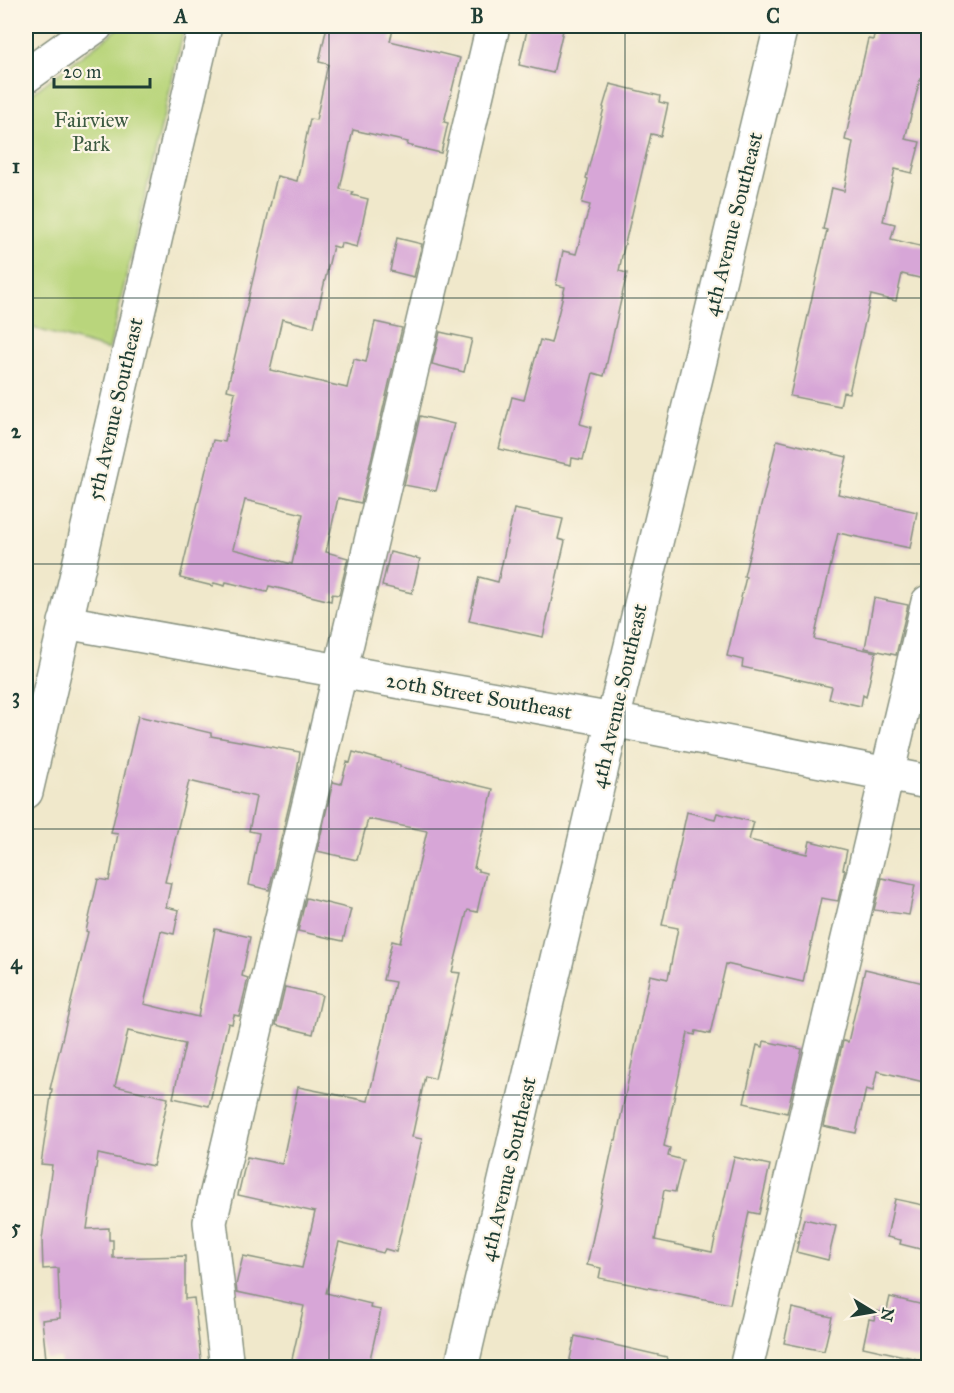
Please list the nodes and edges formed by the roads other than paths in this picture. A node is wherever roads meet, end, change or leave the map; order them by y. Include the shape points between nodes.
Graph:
1 (96, 26) edge
2 (205, 26) edge
3 (493, 26) edge
4 (780, 26) edge
5 (26, 76) edge
6 (928, 602) edge
7 (65, 622) junction
8 (339, 671) junction
9 (613, 720) junction
10 (888, 774) junction
11 (928, 782) edge
12 (26, 792) edge
13 (227, 1368) edge
14 (462, 1368) edge
15 (746, 1368) edge

1 - 5 street
2 - 7 street, 5th Avenue Southeast
3 - 8 street
4 - 9 street, 4th Avenue Southeast
6 - 10 street
7 - 8 street, 20th Street Southeast
7 - 12 street, 5th Avenue Southeast
8 - 9 street, 20th Street Southeast
8 - 13 street via 210,1222
9 - 10 street, 20th Street Southeast
9 - 14 street, 4th Avenue Southeast
10 - 11 street, 20th Street Southeast
10 - 15 street

